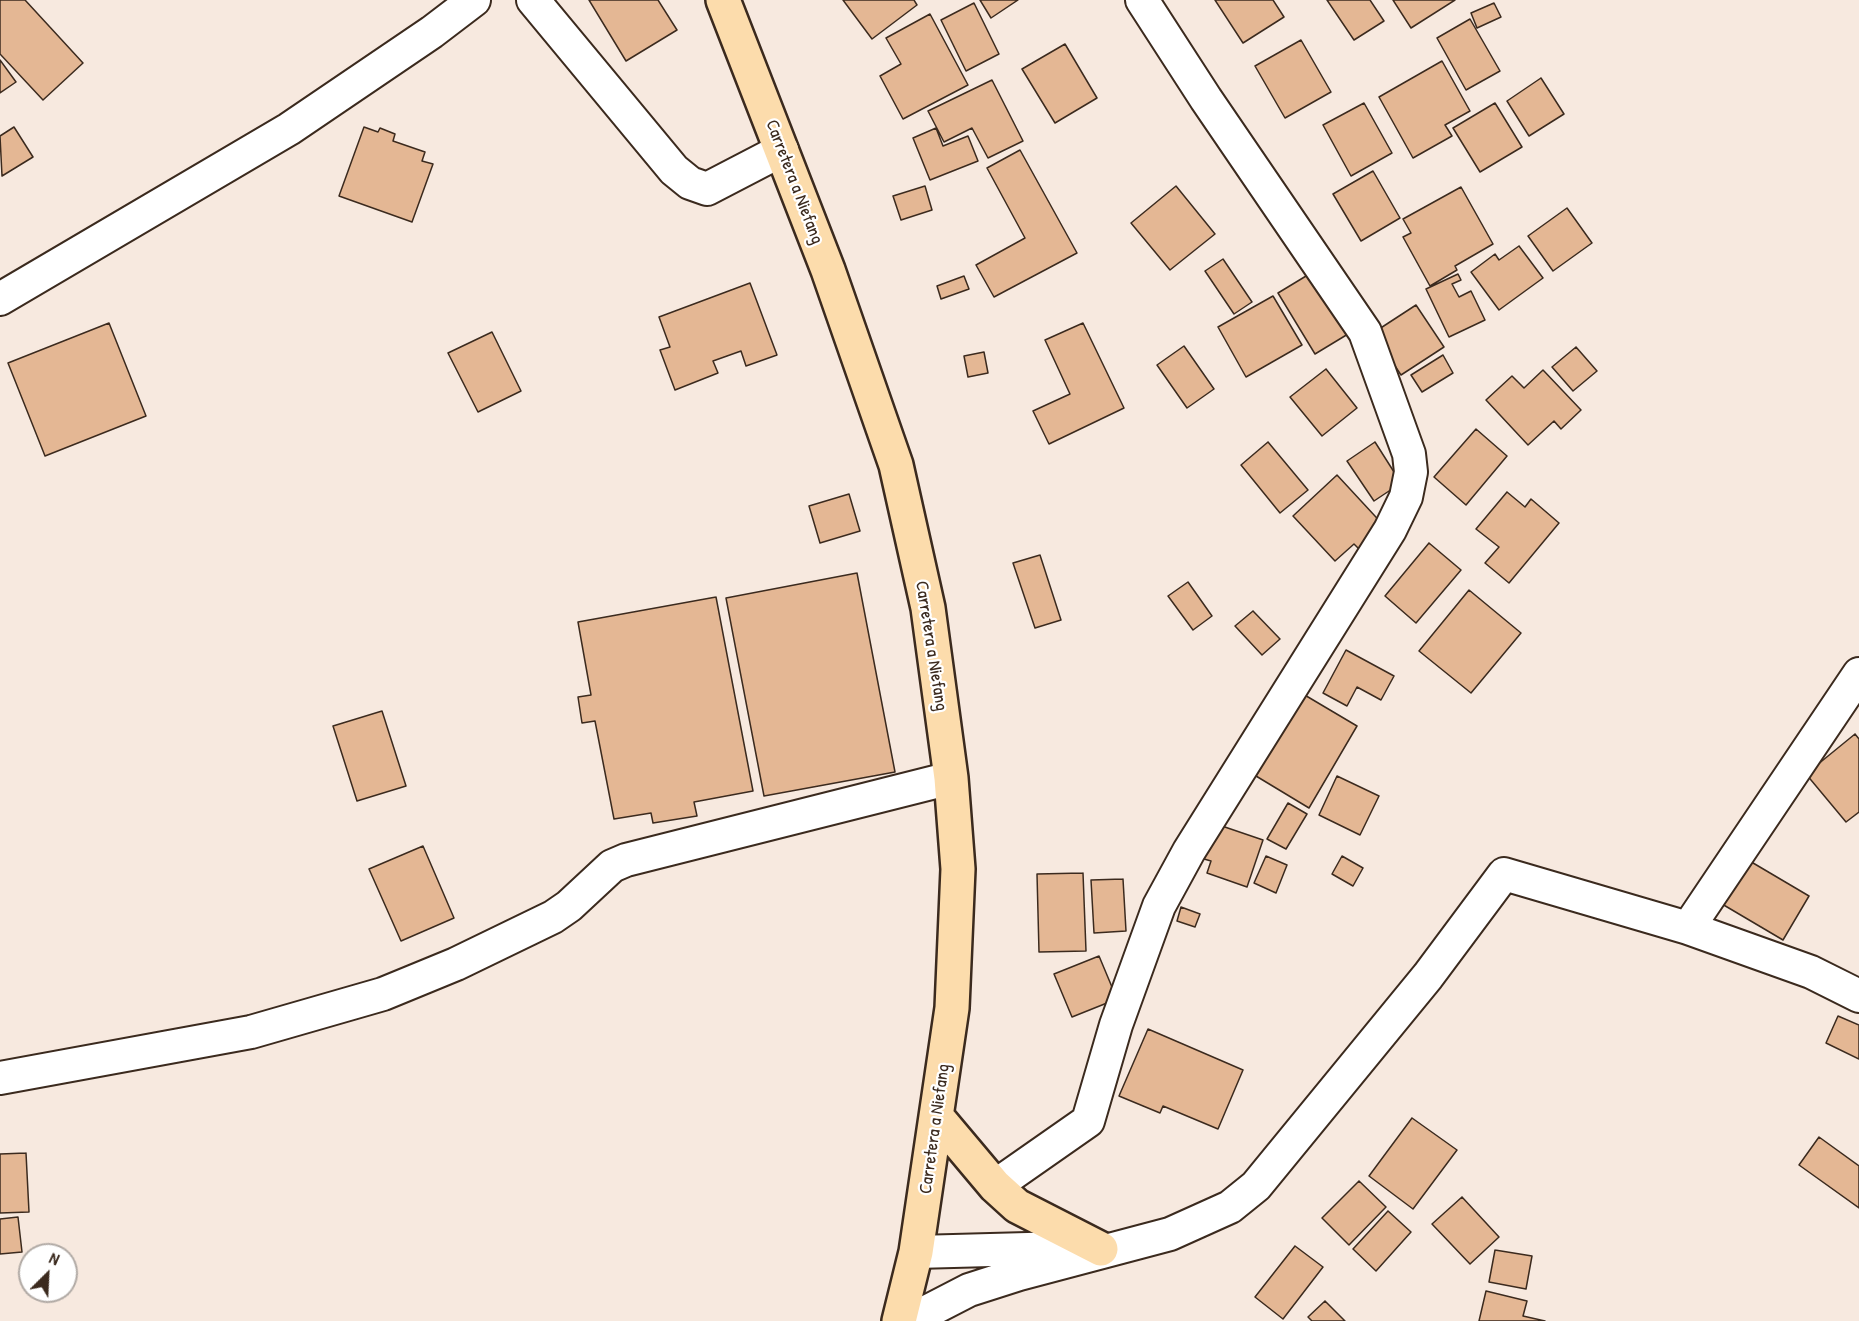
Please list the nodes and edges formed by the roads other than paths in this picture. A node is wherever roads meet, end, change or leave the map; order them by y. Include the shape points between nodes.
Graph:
1 (474, 0) edge
2 (533, 0) edge
3 (723, 0) edge
4 (1142, 0) edge
5 (782, 150) junction
6 (0, 299) edge
7 (1859, 674) edge
8 (951, 778) junction
9 (1688, 928) junction
10 (1859, 996) edge
11 (0, 1078) edge
12 (938, 1117) junction
13 (995, 1186) junction
14 (1109, 1249) junction
15 (916, 1252) junction
16 (899, 1321) edge
17 (909, 1321) edge

1 - 6 street via 289,129
2 - 5 street via 674,170 690,183 707,189
3 - 5 main road, Carretera a Niefang
4 - 13 street via 1365,332 1409,454 1411,472 1406,497 1390,530 1189,851 1159,906 1116,1025 1088,1121
5 - 8 main road, Carretera a Niefang via 896,465 928,608
7 - 9 street
8 - 11 street via 626,860 612,866 552,916 456,964 382,994 251,1032
8 - 12 main road, Carretera a Niefang via 958,869 952,1008
9 - 10 street via 1811,972
9 - 14 street via 1504,874 1428,976 1256,1186 1230,1207 1170,1234
12 - 13 main road
12 - 15 main road, Carretera a Niefang
13 - 14 main road via 1017,1206
14 - 15 street
14 - 17 street via 969,1290
15 - 16 main road, Carretera a Niefang

